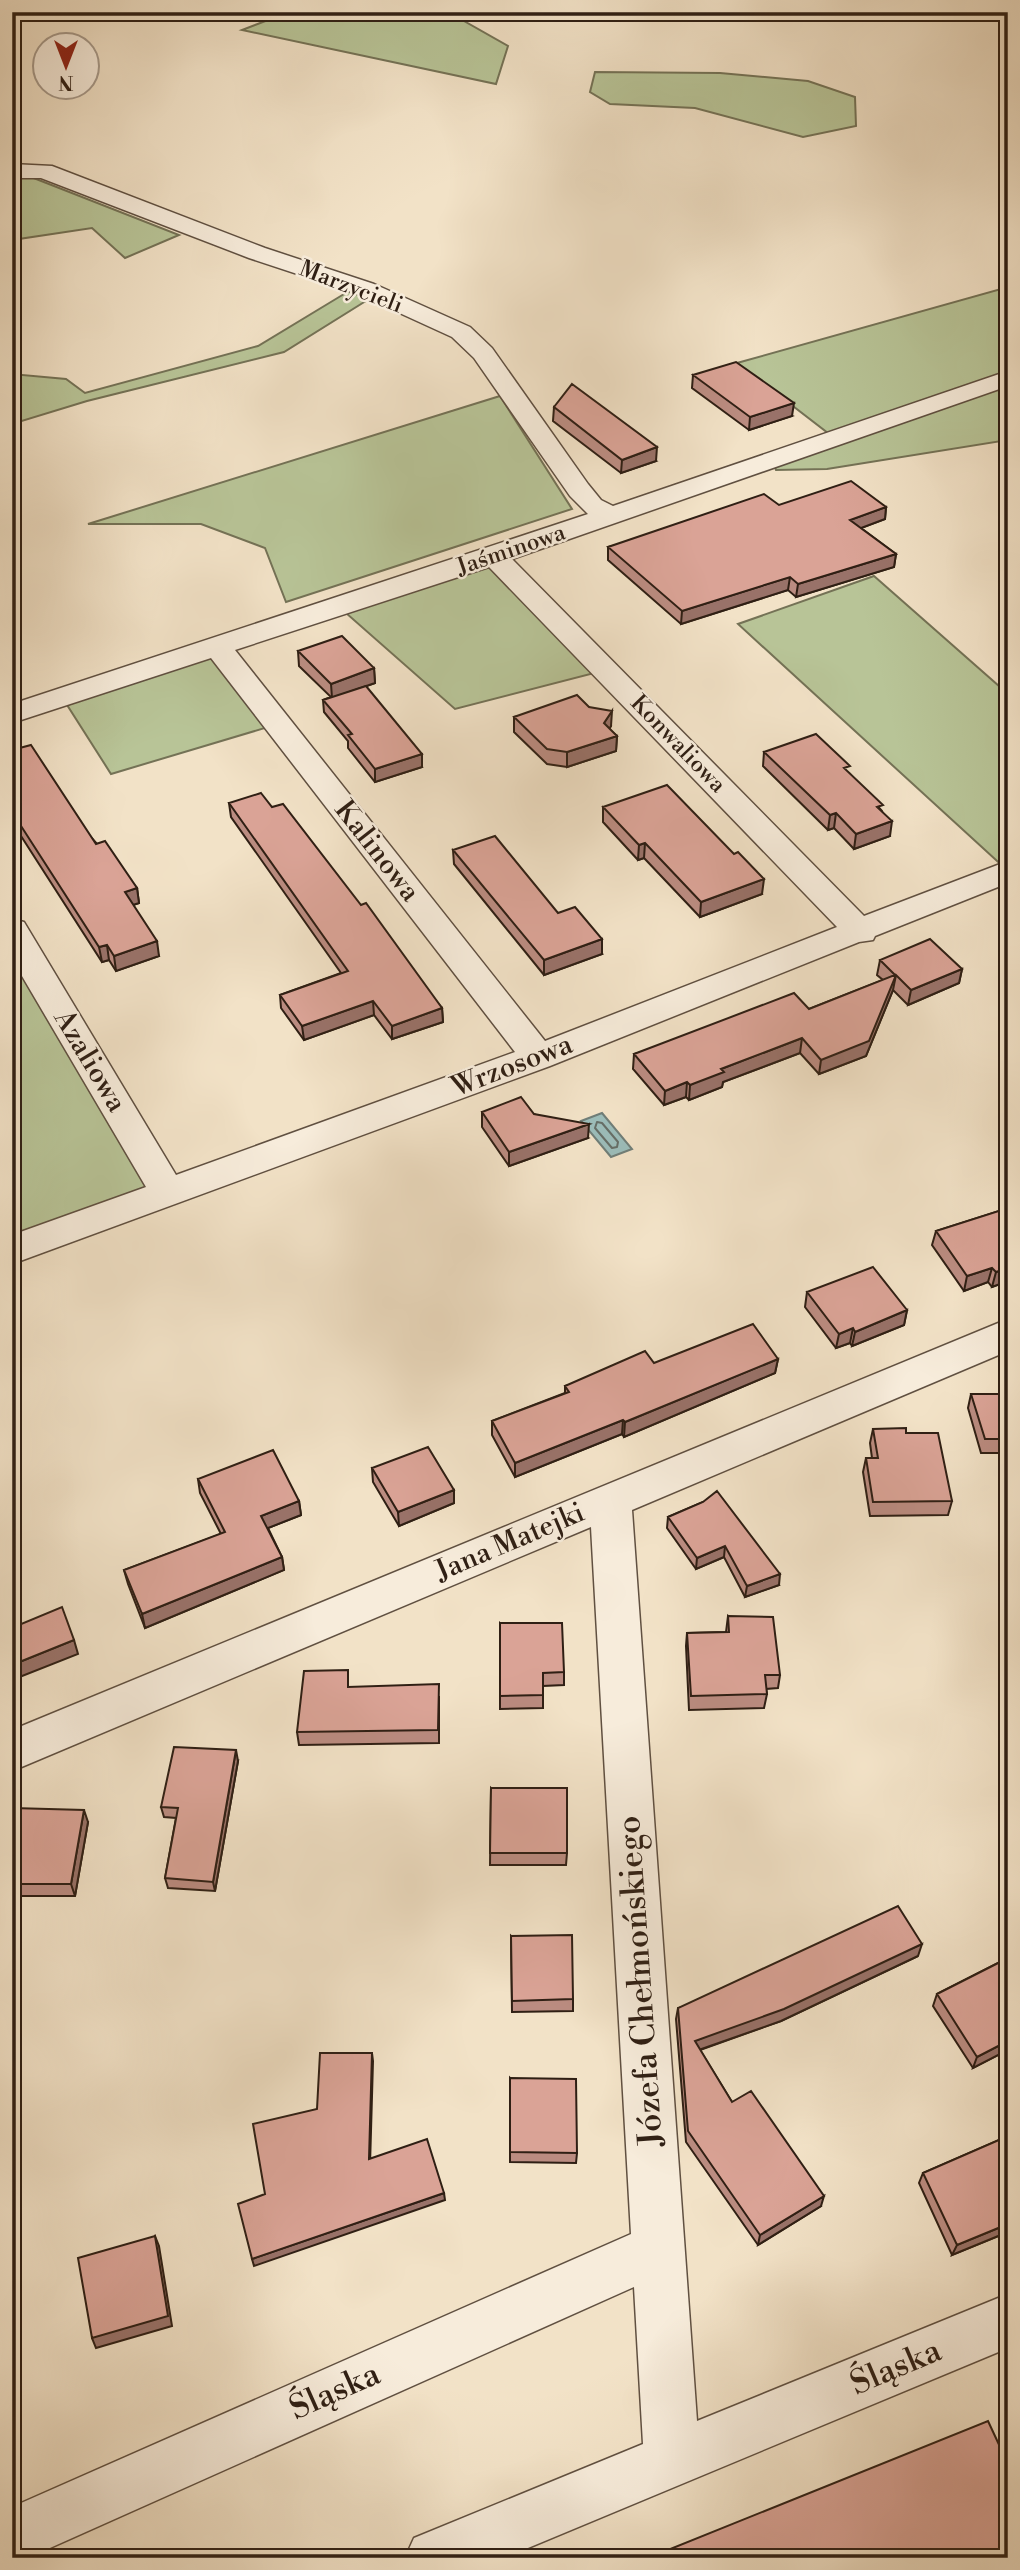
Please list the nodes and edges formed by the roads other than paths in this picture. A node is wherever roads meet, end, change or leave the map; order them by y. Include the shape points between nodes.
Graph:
1 (12, 172) edge
2 (1008, 378) edge
3 (612, 515) junction
4 (494, 556) junction
5 (216, 646) junction
6 (12, 714) edge
7 (1008, 871) edge
8 (12, 930) edge
9 (861, 932) junction
10 (538, 1058) junction
11 (168, 1193) junction
12 (12, 1250) edge
13 (1008, 1334) edge
14 (610, 1500) junction
15 (12, 1751) edge
16 (658, 2249) junction
17 (1008, 2321) edge
18 (672, 2461) junction
19 (12, 2536) edge
20 (435, 2558) edge

1 - 3 street, Marzycieli via 44,171 257,253 366,289 461,332 483,353 592,506
2 - 3 street, Jaśminowa
3 - 4 street, Jaśminowa
4 - 5 street, Jaśminowa
4 - 9 street, Konwaliowa
5 - 6 street, Jaśminowa
5 - 10 street, Kalinowa
7 - 9 street, Wrzosowa
8 - 11 street, Azaliowa
9 - 10 street, Wrzosowa
10 - 11 street, Wrzosowa
11 - 12 street, Wrzosowa
13 - 14 street, Jana Matejki
14 - 15 street, Jana Matejki
14 - 16 street, Józefa Chełmońskiego
16 - 18 street, Józefa Chełmońskiego
16 - 19 street, Śląska
17 - 18 street, Śląska
18 - 20 street, Śląska

